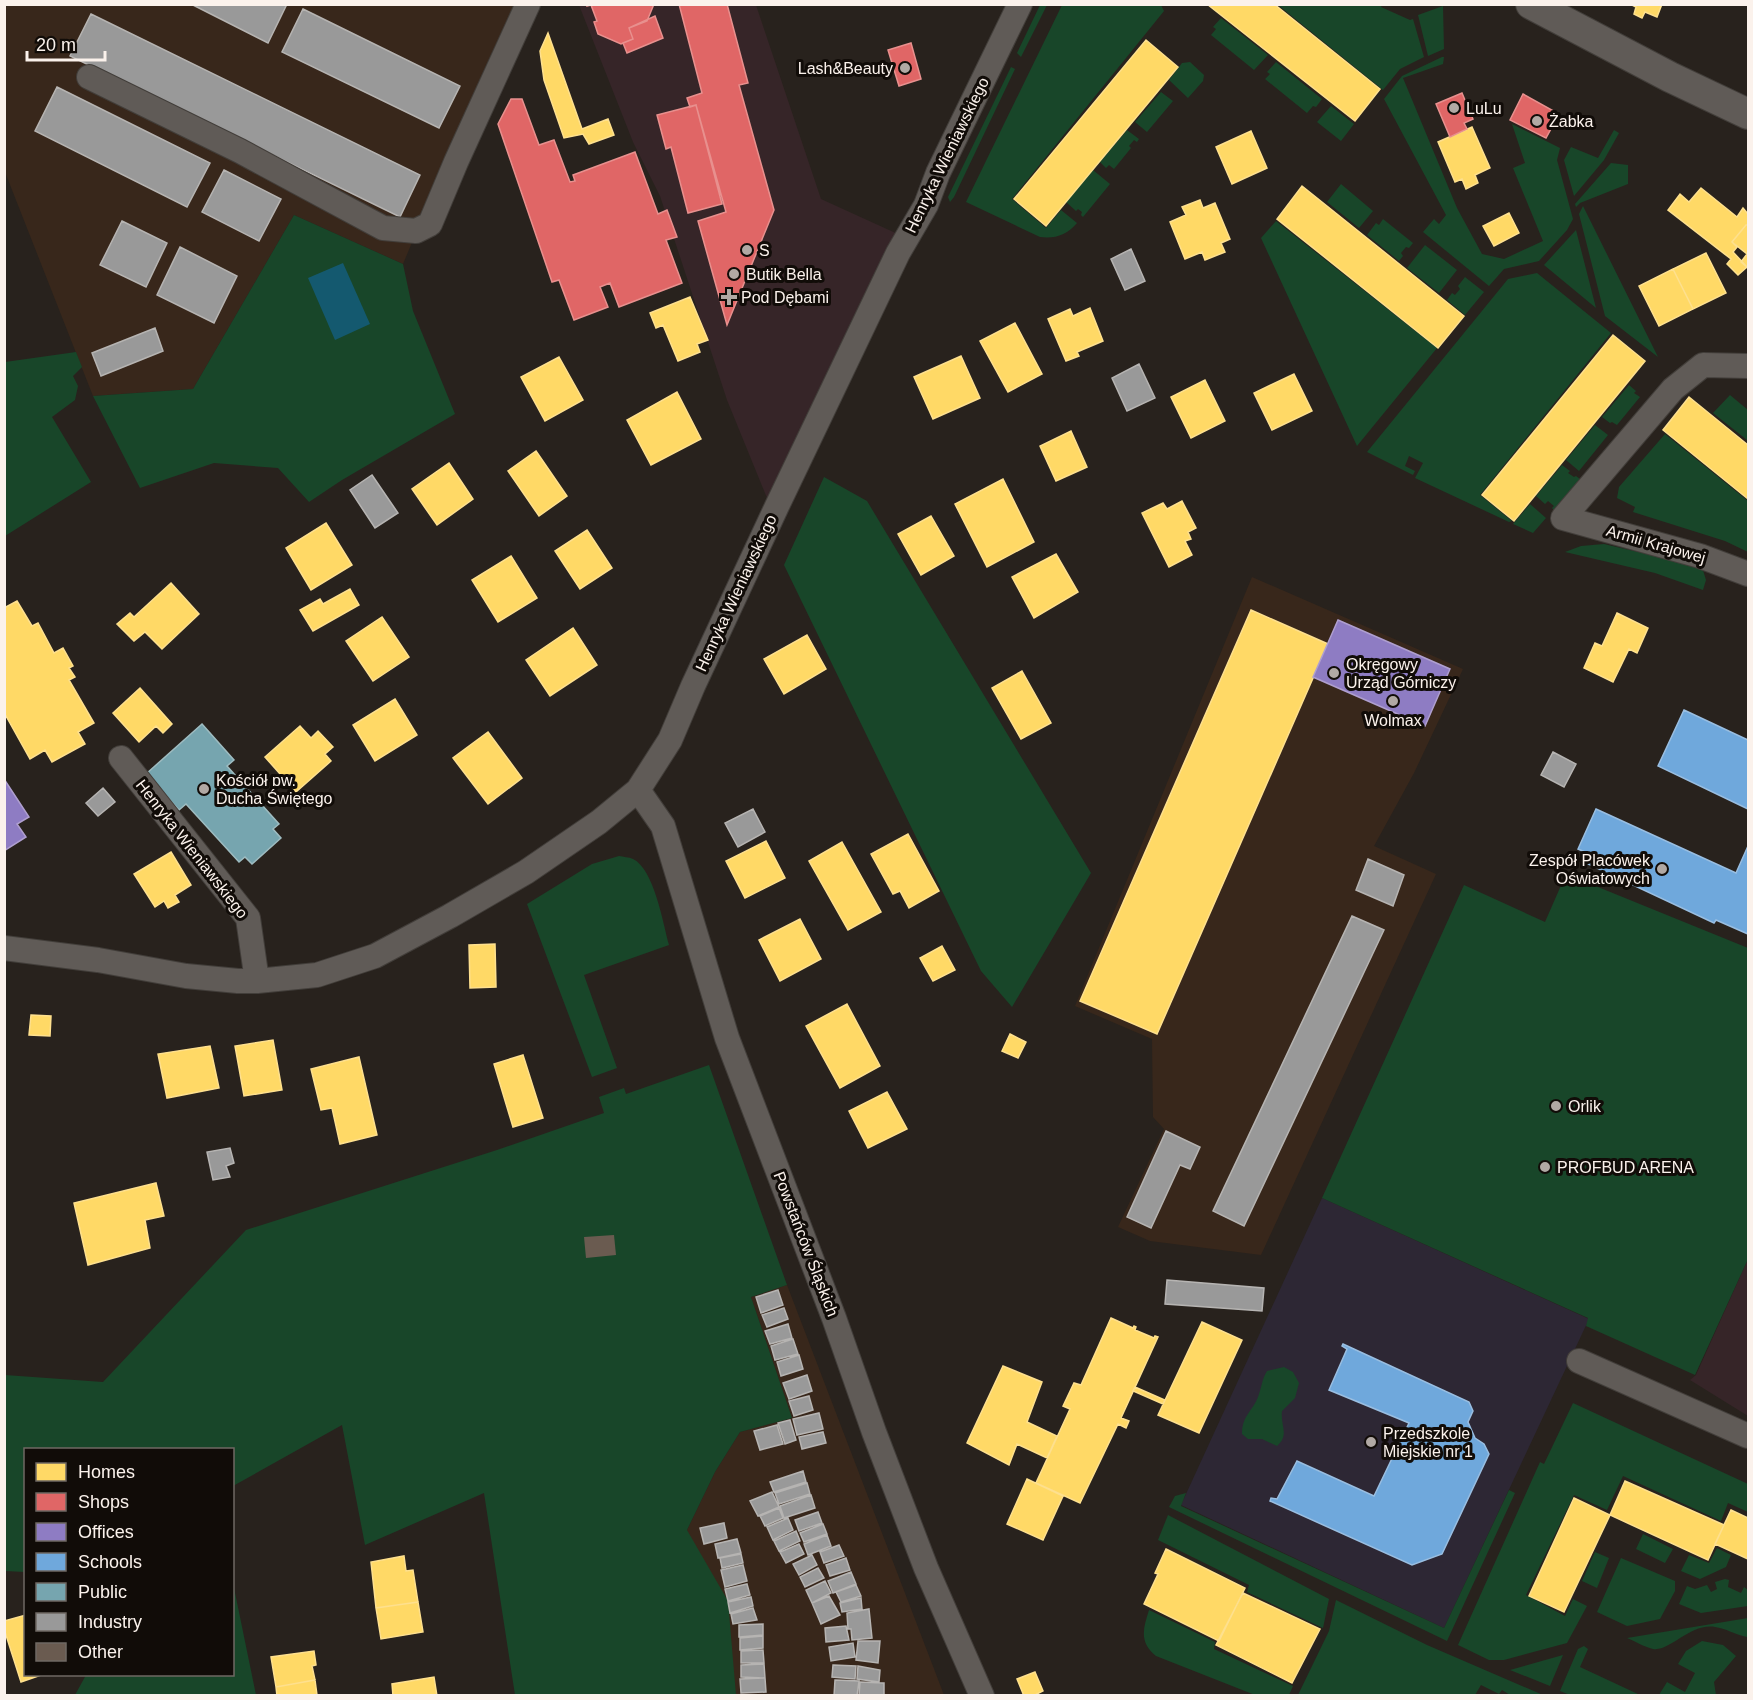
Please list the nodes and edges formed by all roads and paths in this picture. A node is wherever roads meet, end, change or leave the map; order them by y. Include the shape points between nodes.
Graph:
1 (528, 4) edge
2 (1020, 4) edge
3 (1531, 4) edge
4 (89, 77) dead end
5 (1749, 114) edge
6 (1749, 366) edge
7 (1749, 574) edge
8 (121, 758) dead end
9 (638, 790) junction
10 (4, 948) edge
11 (257, 981) junction
12 (1579, 1361) dead end
13 (1749, 1436) edge
14 (982, 1695) edge

1 - 4 street via 430,224 416,231 383,228 240,151
2 - 9 street, Henryka Wieniawskiego via 938,173 926,206 898,253 777,506 670,740
3 - 5 street
6 - 7 street, Armii Krajowej via 1703,365 1673,389 1563,518 1700,556
8 - 11 street, Henryka Wieniawskiego via 248,918
9 - 11 street, Henryka Wieniawskiego via 526,872 375,956 317,975
9 - 14 street, Powstańców Śląskich via 663,826 727,1038 926,1568
10 - 11 street, Henryka Wieniawskiego via 186,976
12 - 13 street

